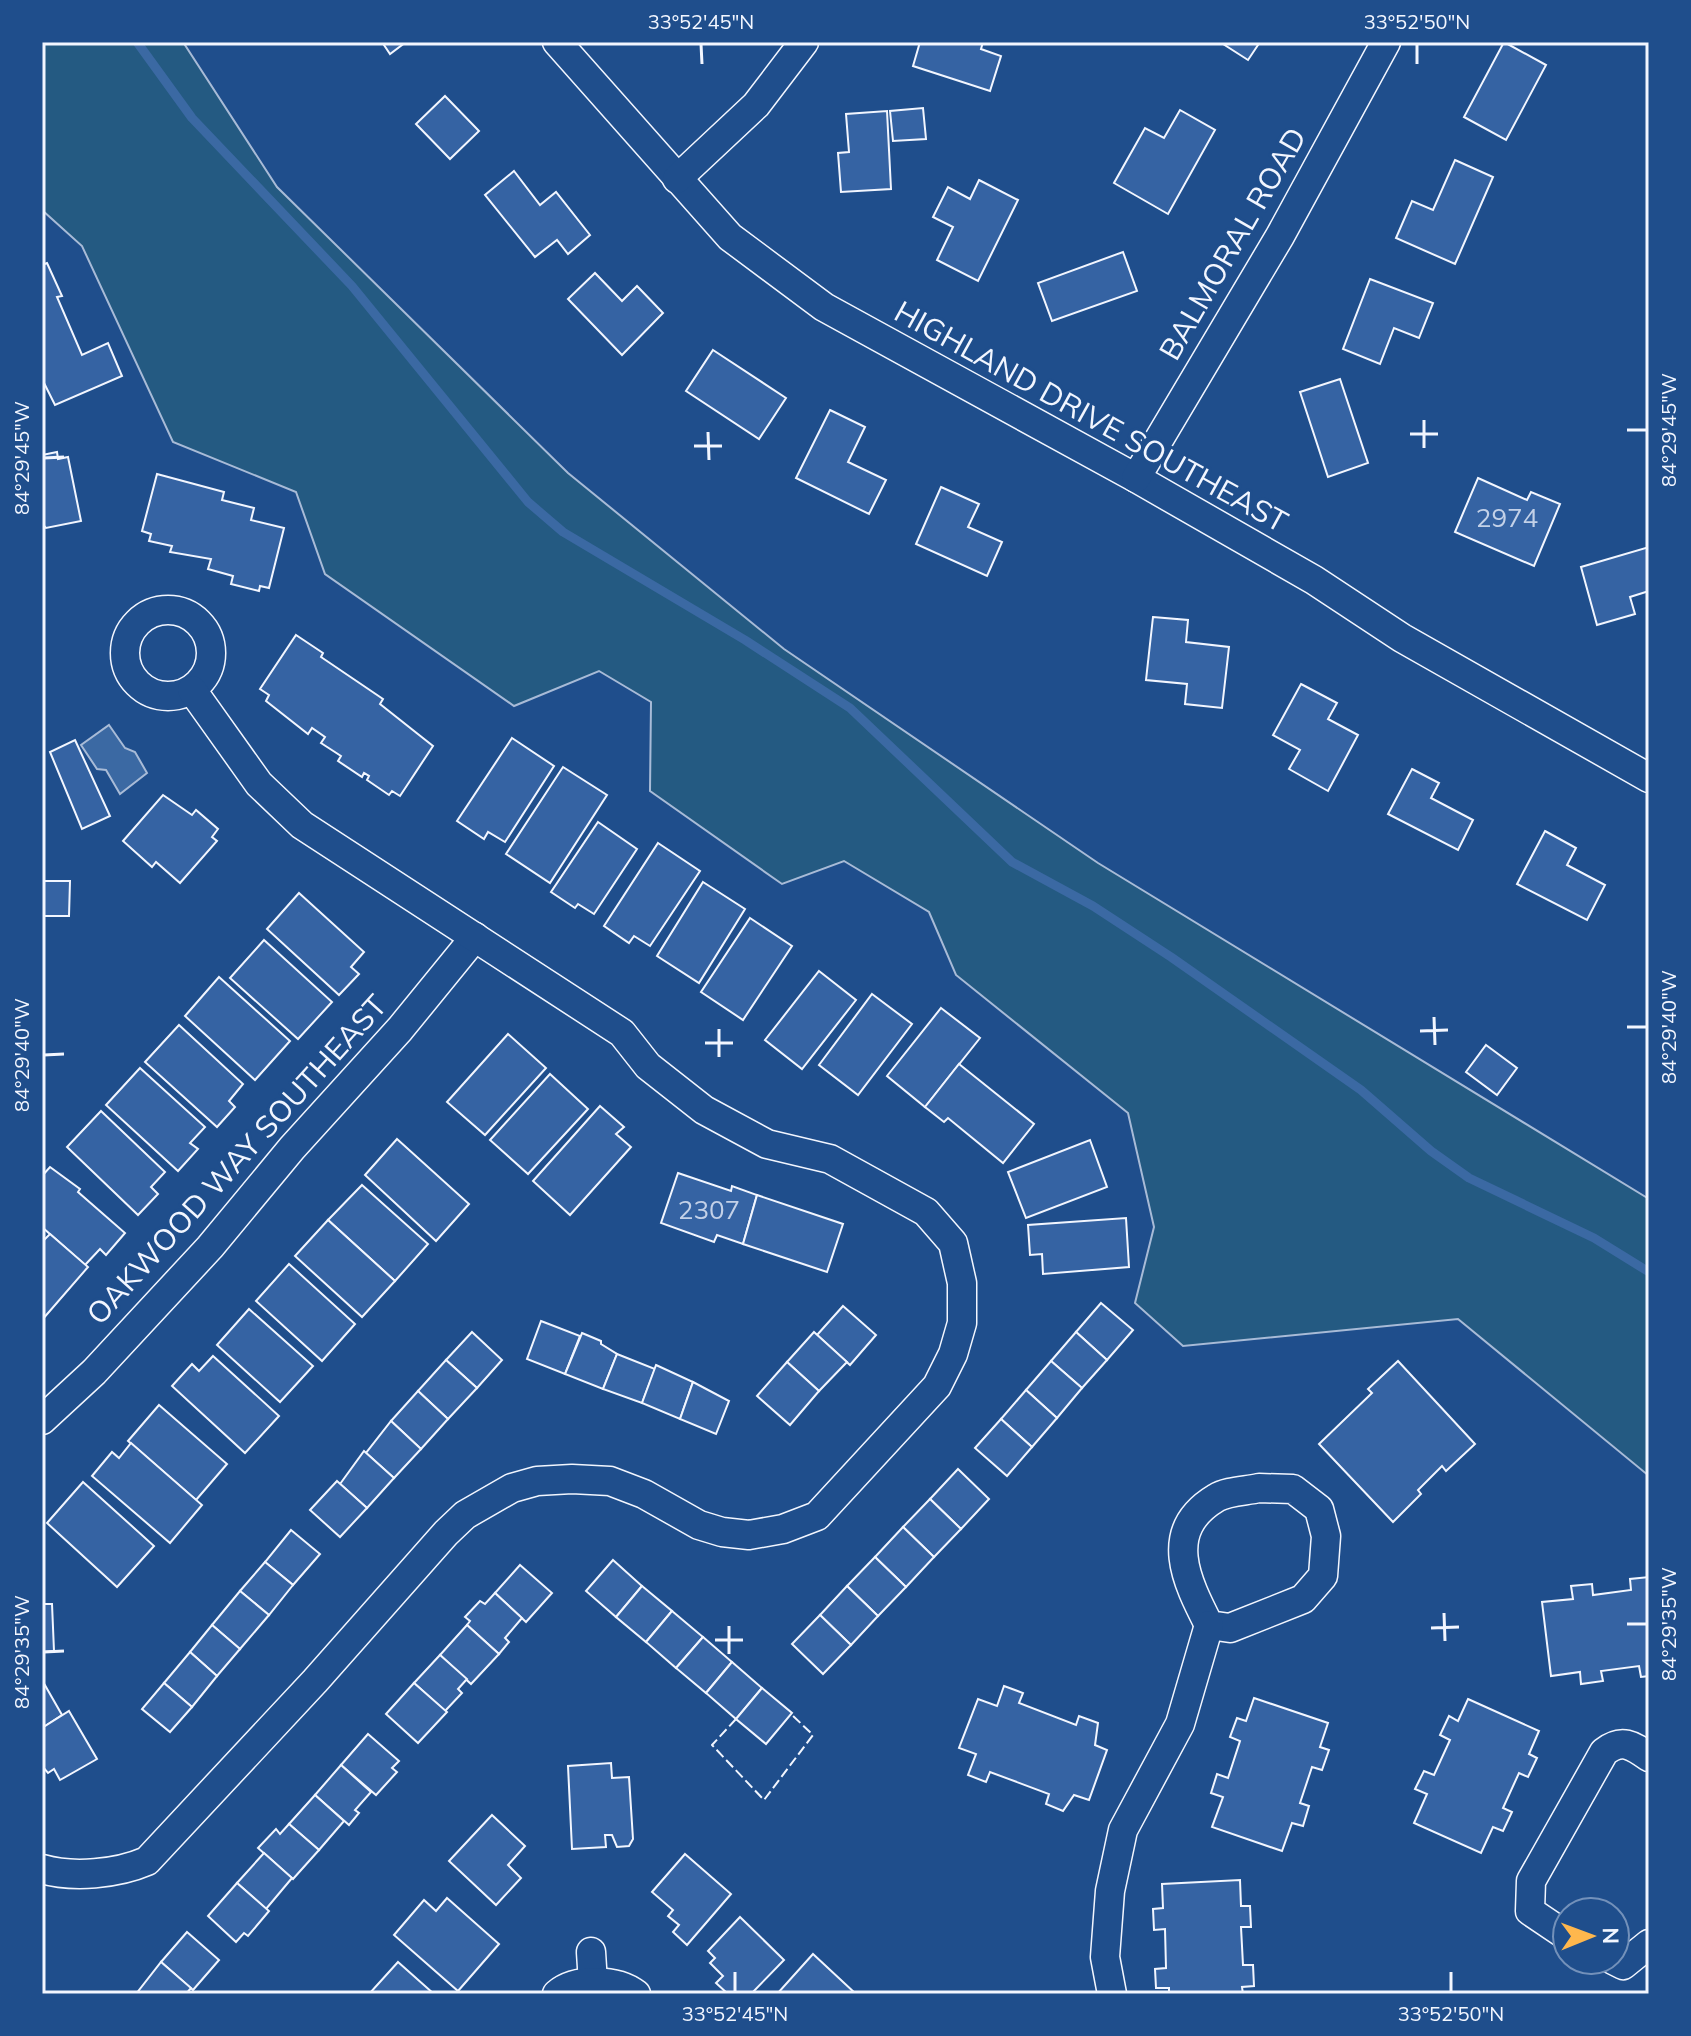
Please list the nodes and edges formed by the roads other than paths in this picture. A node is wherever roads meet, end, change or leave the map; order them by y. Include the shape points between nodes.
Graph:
1 (557, 42) edge
2 (804, 42) edge
3 (1386, 42) edge
4 (677, 179) junction
5 (1136, 478) junction
6 (192, 690) dead end
7 (1649, 778) edge
8 (475, 937) junction
9 (42, 1420) edge
10 (1209, 1625) junction
11 (1649, 1757) edge
12 (42, 1869) edge
13 (1551, 1925) edge
14 (1649, 1944) edge
15 (591, 1952) dead end
16 (1631, 1959) edge
17 (593, 1983) junction
18 (557, 1994) edge
19 (636, 1994) edge
20 (1112, 1994) edge

1 - 4 street, HIGHLAND DRIVE SOUTHEAST
2 - 4 street via 744,118
3 - 5 street, BALMORAL ROAD via 1280,236
4 - 5 street, HIGHLAND DRIVE SOUTHEAST via 744,250 824,307
5 - 7 street, HIGHLAND DRIVE SOUTHEAST
6 - 8 street via 259,784 302,825
8 - 9 street, OAKWOOD WAY SOUTHEAST via 210,1247
8 - 12 street via 622,1033 648,1066 704,1110 767,1144 830,1159 926,1212 953,1243 962,1283 962,1323 946,1368 937,1386 817,1516 783,1529 749,1535 722,1532 610,1481 537,1481 487,1500 446,1533 147,1861 77,1874
10 - 10 street via 1230,1628 1303,1599 1323,1576 1326,1536 1319,1509 1293,1489 1259,1488 1216,1497 1185,1534 1182,1560
10 - 20 street via 1180,1724 1123,1830 1110,1891 1105,1957
11 - 13 street via 1629,1743 1614,1744 1604,1752 1531,1881 1530,1911
14 - 16 street
15 - 17 street
17 - 18 street via 571,1985
17 - 19 street via 625,1985

